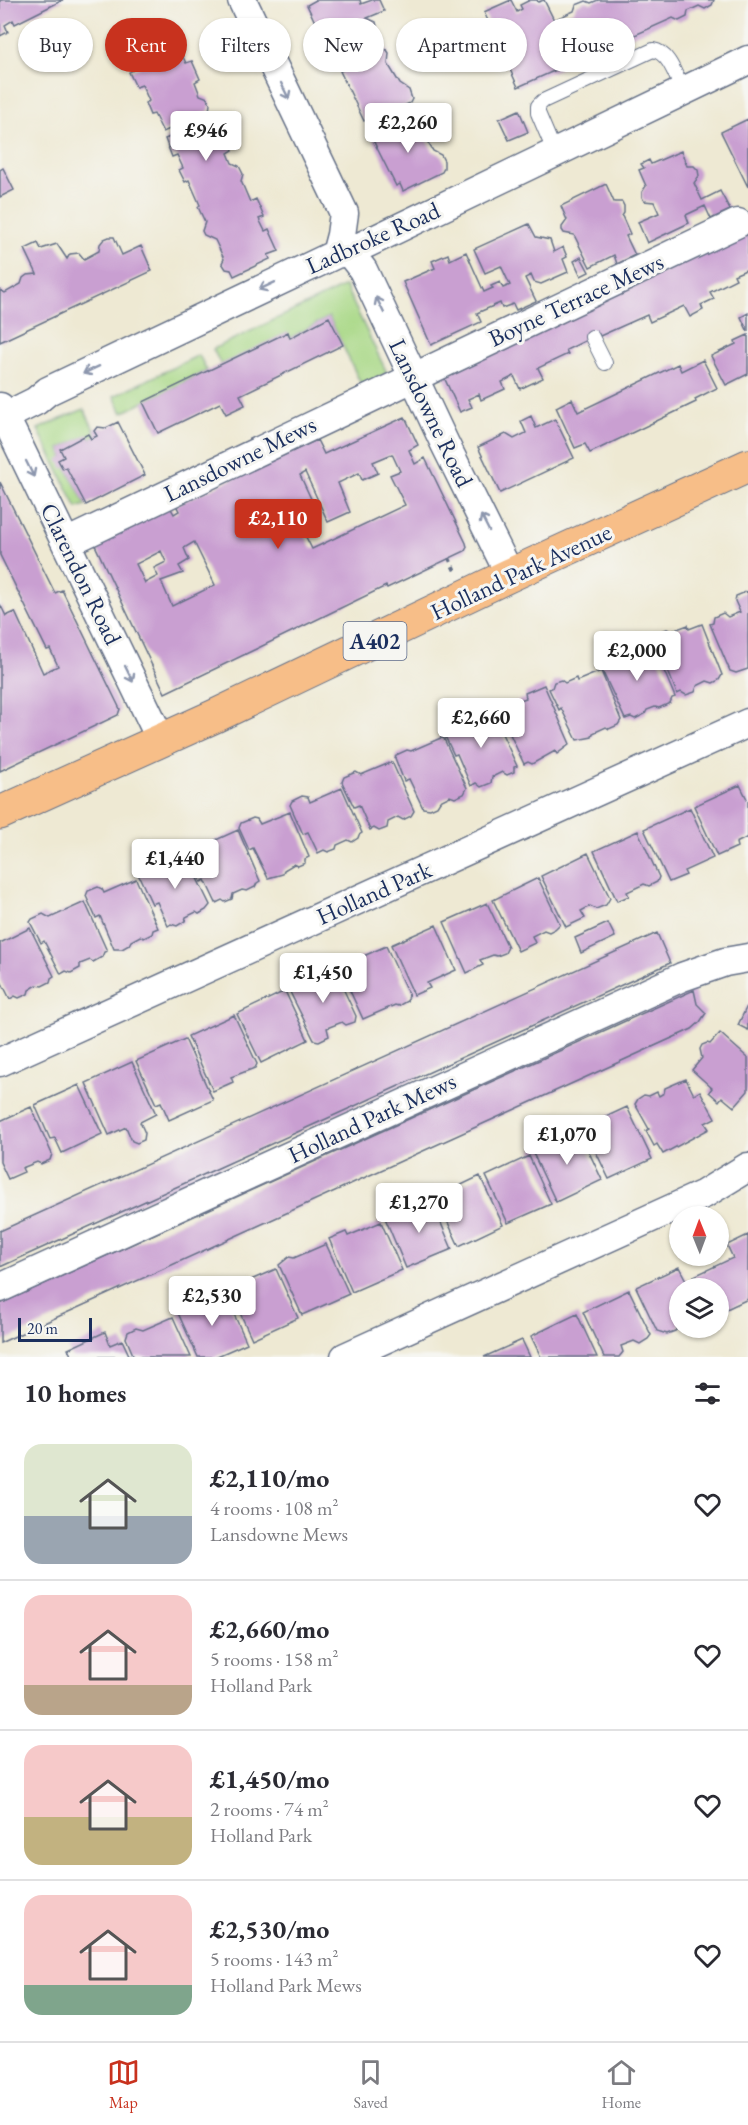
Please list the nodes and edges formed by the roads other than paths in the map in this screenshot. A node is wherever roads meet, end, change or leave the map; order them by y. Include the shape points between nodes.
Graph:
1 (242, 0) edge
2 (748, 60) edge
3 (683, 91) junction
4 (555, 153) junction
5 (344, 213) junction
6 (738, 223) dead end
7 (387, 234) junction
8 (342, 253) junction
9 (592, 337) dead end
10 (605, 363) dead end
11 (414, 376) junction
12 (2, 414) edge
13 (748, 466) edge
14 (66, 543) junction
15 (510, 575) junction
16 (748, 723) edge
17 (161, 740) junction
18 (0, 813) edge
19 (748, 958) edge
20 (0, 1062) edge
21 (748, 1167) edge
22 (0, 1288) edge
23 (345, 1357) edge

1 -> 5 street
2 - 3 street, Ladbroke Road
3 - 4 street, Ladbroke Road
3 - 4 lane via 665,56 653,50 543,101 538,113
4 - 7 street, Ladbroke Road
5 - 7 street
5 - 8 street
6 - 11 street, Boyne Terrace Mews via 577,306
7 - 8 street, Ladbroke Road
11 -> 8 street, Lansdowne Road via 363,270
8 -> 12 street, Ladbroke Road via 48,391 36,402
9 - 10 lane
11 - 14 street, Lansdowne Mews
15 -> 11 street, Lansdowne Road
12 -> 14 street, Clarendon Road
13 - 15 main road, Holland Park Avenue / A402
14 -> 17 street, Clarendon Road
15 - 17 main road, Holland Park Avenue / A402
16 - 20 street, Holland Park
17 - 18 main road, Holland Park Avenue / A402
19 - 22 street, Holland Park Mews via 682,976
21 - 23 street via 704,1194

